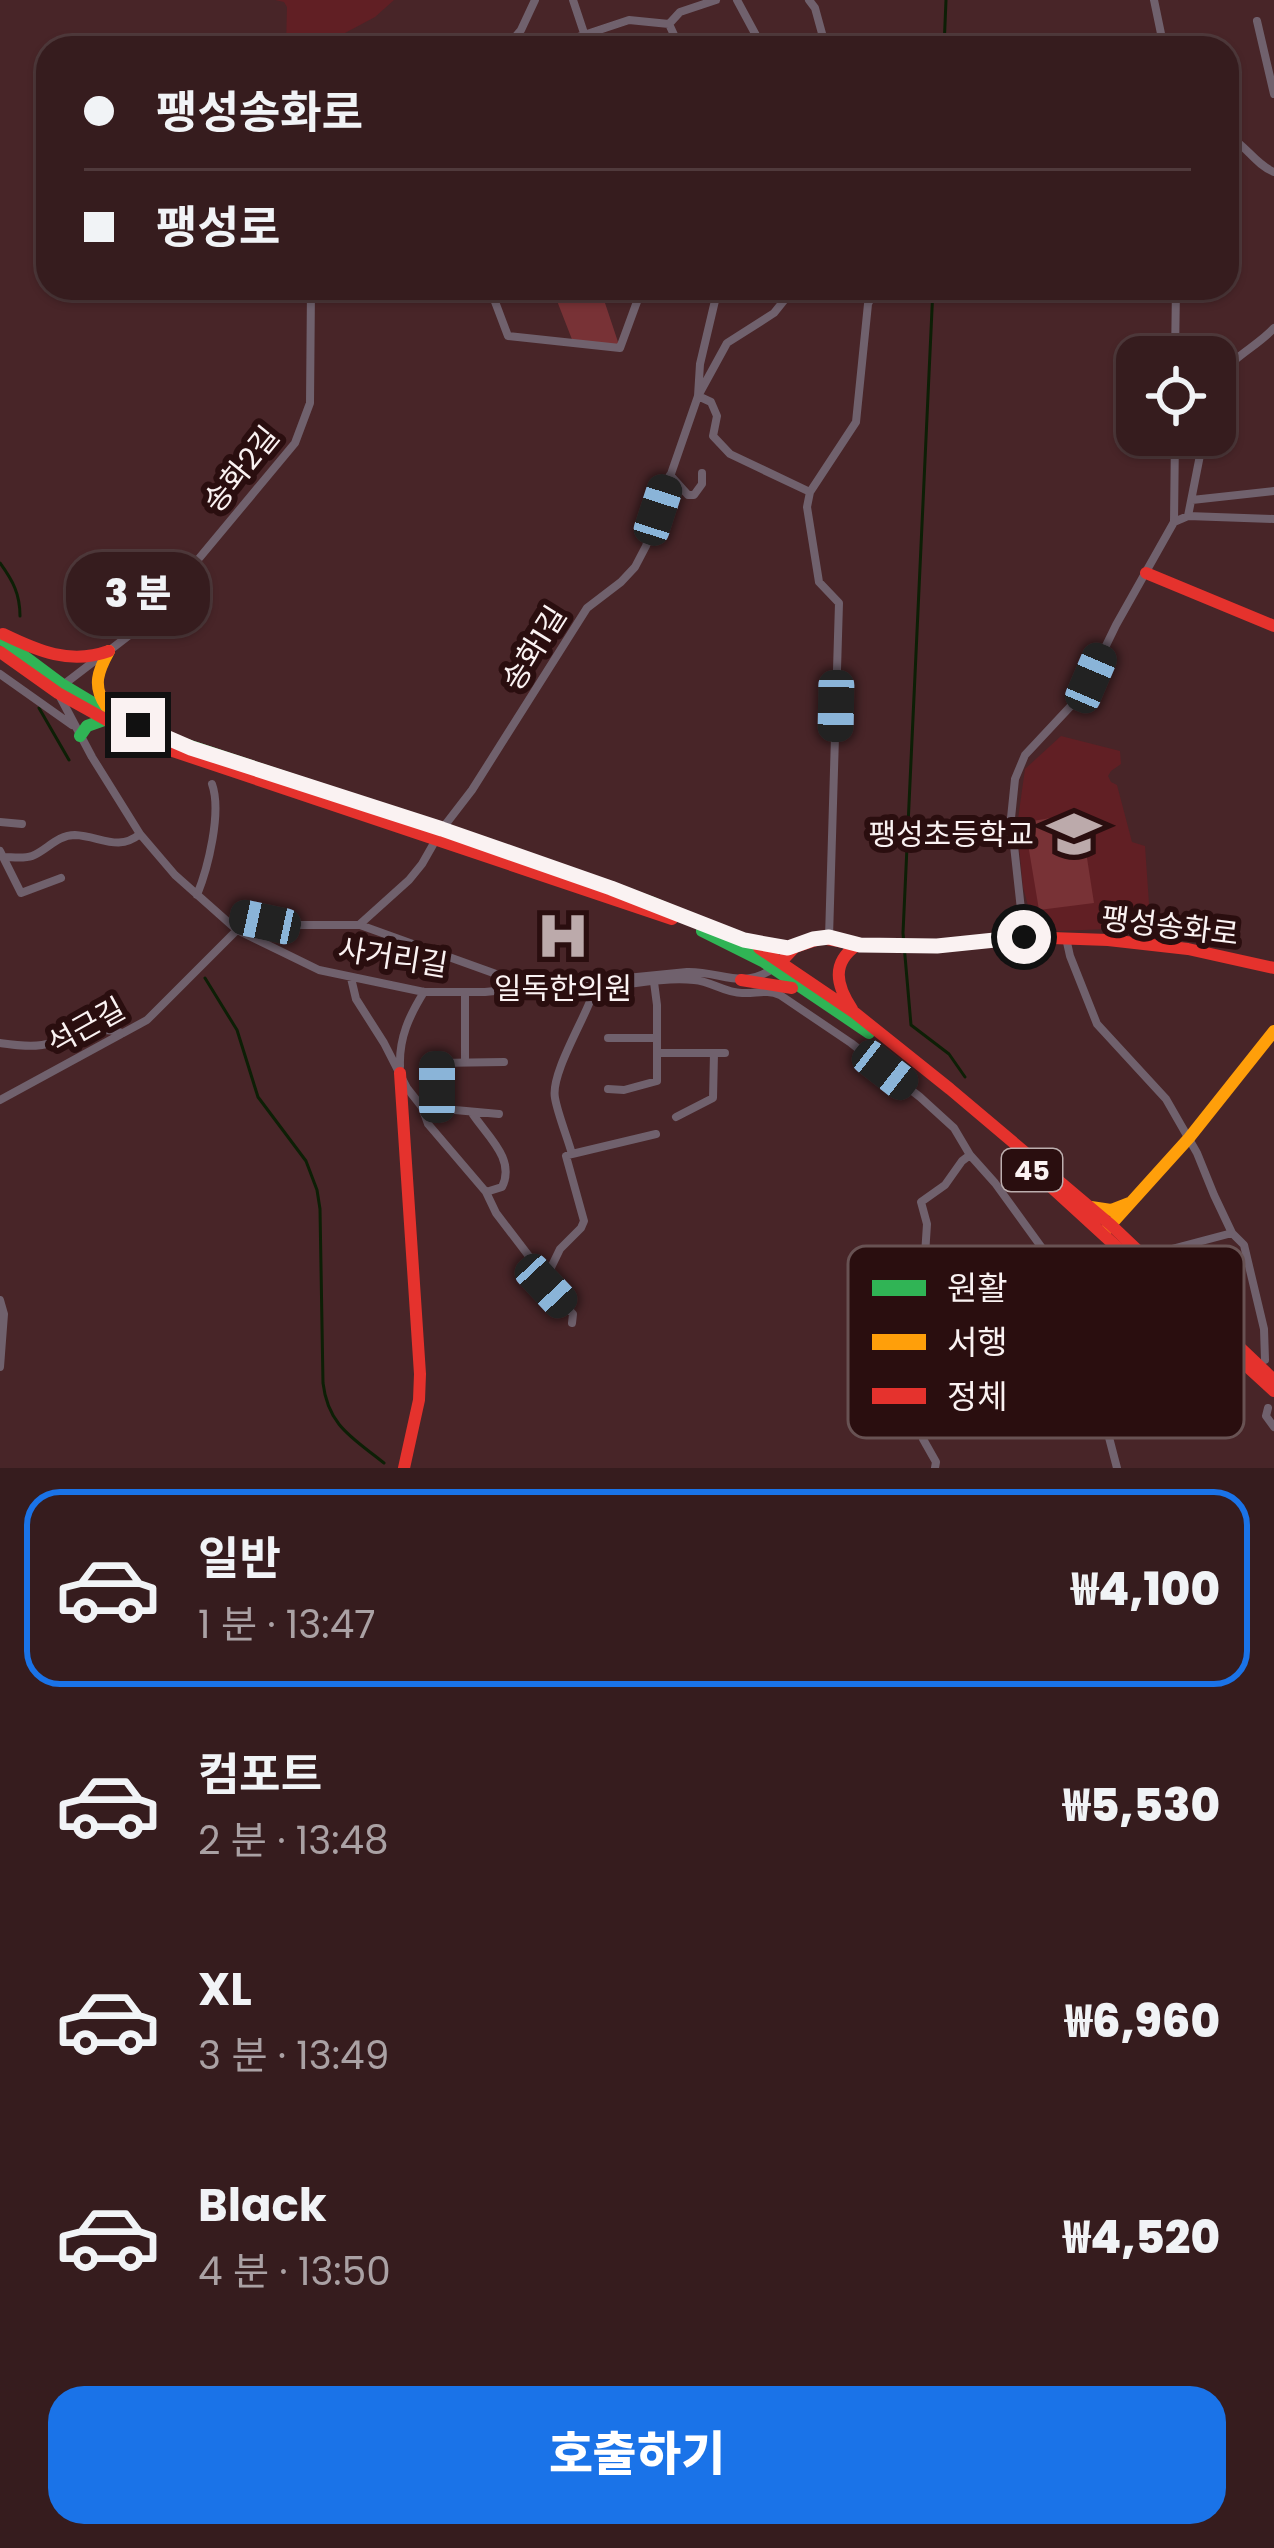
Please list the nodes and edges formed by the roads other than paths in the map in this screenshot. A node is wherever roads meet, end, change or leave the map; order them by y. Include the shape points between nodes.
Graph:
1 (535, 0) edge
2 (573, 0) edge
3 (716, 0) edge
4 (737, 0) edge
5 (808, 0) edge
6 (1154, 0) edge
7 (1257, 21) dead end
8 (669, 24) junction
9 (584, 34) junction
10 (516, 36) edge
11 (578, 36) edge
12 (674, 36) edge
13 (756, 36) edge
14 (823, 36) edge
15 (1162, 36) edge
16 (1274, 94) edge
17 (1239, 146) edge
18 (1274, 172) edge
19 (310, 300) edge
20 (494, 300) edge
21 (638, 300) edge
22 (715, 300) edge
23 (784, 300) edge
24 (870, 300) edge
25 (1176, 300) edge
26 (1274, 328) edge
27 (1175, 336) edge
28 (1236, 361) edge
29 (698, 396) junction
30 (1175, 456) edge
31 (1200, 456) edge
32 (702, 472) dead end
33 (670, 473) junction
34 (1274, 491) edge
35 (810, 492) junction
36 (1192, 500) junction
37 (1188, 516) junction
38 (1274, 519) edge
39 (1174, 522) junction
40 (1146, 573) junction
41 (1274, 626) edge
42 (0, 635) edge
43 (109, 651) junction
44 (0, 652) edge
45 (0, 674) edge
46 (60, 689) junction
47 (107, 716) junction
48 (78, 732) junction
49 (212, 784) dead end
50 (0, 822) edge
51 (22, 824) dead end
52 (140, 834) junction
53 (439, 834) junction
54 (2, 854) edge
55 (61, 878) dead end
56 (197, 895) junction
57 (359, 925) junction
58 (237, 930) junction
59 (829, 937) junction
60 (1024, 937) junction
61 (1066, 938) junction
62 (744, 940) junction
63 (860, 945) junction
64 (794, 947) junction
65 (777, 965) junction
66 (1274, 968) edge
67 (351, 977) junction
68 (741, 980) junction
69 (654, 982) junction
70 (595, 984) junction
71 (531, 987) junction
72 (424, 992) junction
73 (465, 992) junction
74 (809, 994) junction
75 (855, 1013) junction
76 (864, 1030) junction
77 (1274, 1031) edge
78 (124, 1034) junction
79 (608, 1038) dead end
80 (657, 1038) junction
81 (0, 1043) edge
82 (851, 1043) junction
83 (657, 1053) junction
84 (465, 1062) junction
85 (504, 1062) dead end
86 (400, 1073) junction
87 (437, 1087) dead end
88 (608, 1089) dead end
89 (0, 1100) edge
90 (422, 1106) junction
91 (472, 1113) junction
92 (499, 1114) dead end
93 (676, 1117) dead end
94 (656, 1134) dead end
95 (1189, 1138) junction
96 (572, 1154) junction
97 (970, 1154) junction
98 (486, 1192) junction
99 (1130, 1203) junction
100 (1087, 1204) junction
101 (1107, 1230) junction
102 (1232, 1233) junction
103 (1129, 1242) junction
104 (926, 1246) edge
105 (1041, 1246) edge
106 (1124, 1246) edge
107 (1133, 1246) edge
108 (1182, 1246) edge
109 (544, 1282) junction
110 (0, 1300) edge
111 (572, 1323) dead end
112 (1244, 1351) edge
113 (1268, 1354) edge
114 (1244, 1362) edge
115 (0, 1366) edge
116 (1274, 1380) edge
117 (1274, 1391) edge
118 (1268, 1408) dead end
119 (1274, 1427) edge
120 (922, 1438) edge
121 (1109, 1438) edge
122 (404, 1468) edge
123 (935, 1468) edge
124 (1117, 1468) edge

1 - 10 street
2 - 9 street
3 - 8 street
4 - 13 street
5 - 14 street
6 - 15 street
7 - 16 street
8 - 9 street via 629,20
8 - 12 street
9 - 11 street
17 - 18 street
19 - 43 street, 송화2길 via 310,403 295,443 186,574
20 - 21 street via 508,336 620,348
22 - 29 street, 송화1길
23 - 29 street via 728,343
24 - 35 street via 856,422
25 - 27 street
26 - 28 street
29 - 33 street, 송화1길
29 - 35 street via 711,402 713,436 730,454
30 - 39 street
31 - 36 street
32 - 33 street via 694,495
33 - 53 street, 송화1길 via 635,567 587,608
34 - 36 street
35 - 59 street via 819,582 838,603
36 - 37 street
37 - 38 street
37 - 39 street
39 - 40 street
40 - 41 main road
40 - 60 street via 1084,693 1025,755 1015,778 1011,818
42 - 43 main road via 64,658
42 - 46 main road, 45
43 - 46 street, 송화2길
43 - 47 main road via 95,686
44 - 46 main road, 45
45 - 48 street
46 - 47 main road, 45
46 - 48 street, 사거리길
47 - 48 main road
47 - 53 main road, 45
48 - 52 street, 사거리길
49 - 56 street via 207,871
50 - 51 street
52 - 54 street via 113,844 73,835 33,856
52 - 56 street, 사거리길
53 - 57 street, 송화1길 via 409,880
53 - 62 main road, 45
53 - 65 main road, 45
54 - 55 street via 21,893
56 - 58 street, 사거리길
57 - 58 street via 239,917
57 - 71 street
58 - 67 street, 사거리길
58 - 78 street, 석근길
59 - 63 main road, 팽성송화로
59 - 64 main road
60 - 61 main road, 팽성송화로
60 - 63 main road, 팽성송화로
61 - 66 main road, 팽성송화로 via 1188,949
61 - 95 street via 1102,1032 1166,1099
62 - 64 main road
62 - 65 main road, 45
63 - 75 main road via 837,968
64 - 65 main road
65 - 68 street, 사거리길
65 - 74 main road, 45
65 - 75 main road, 45
67 - 72 street, 사거리길
67 - 86 street
68 - 70 street, 사거리길 via 704,971
68 - 74 main road
69 - 70 street
69 - 80 street
69 - 82 street via 772,991
70 - 71 street, 사거리길
70 - 96 street via 554,1094
71 - 73 street, 사거리길
72 - 73 street, 사거리길
72 - 86 street via 406,1024
73 - 84 street
74 - 76 main road, 45
75 - 100 main road, 45
76 - 82 street
76 - 101 main road, 45
77 - 95 main road
78 - 81 street via 104,1029 47,1044
78 - 89 street, 석근길
79 - 80 street
80 - 83 street
82 - 97 street via 954,1128
83 - 88 street via 657,1081
83 - 93 street via 720,1053 713,1098
84 - 85 street
84 - 87 street via 437,1063
86 - 90 street
86 - 122 main road via 421,1373
90 - 91 street
90 - 98 street
91 - 92 street
91 - 98 street via 508,1169 502,1187
94 - 96 street
95 - 99 main road
95 - 102 street
96 - 109 street via 566,1156 584,1221
97 - 104 street via 921,1202
97 - 105 street
98 - 109 street
99 - 100 main road via 1107,1210
99 - 101 main road
99 - 103 main road
100 - 101 main road, 45
101 - 103 main road, 45
101 - 106 main road, 45
102 - 108 street
102 - 113 street via 1244,1245
103 - 107 main road, 45
109 - 111 street
110 - 115 street
112 - 116 main road, 45
114 - 117 main road, 45
118 - 119 street
120 - 123 street
121 - 124 street

